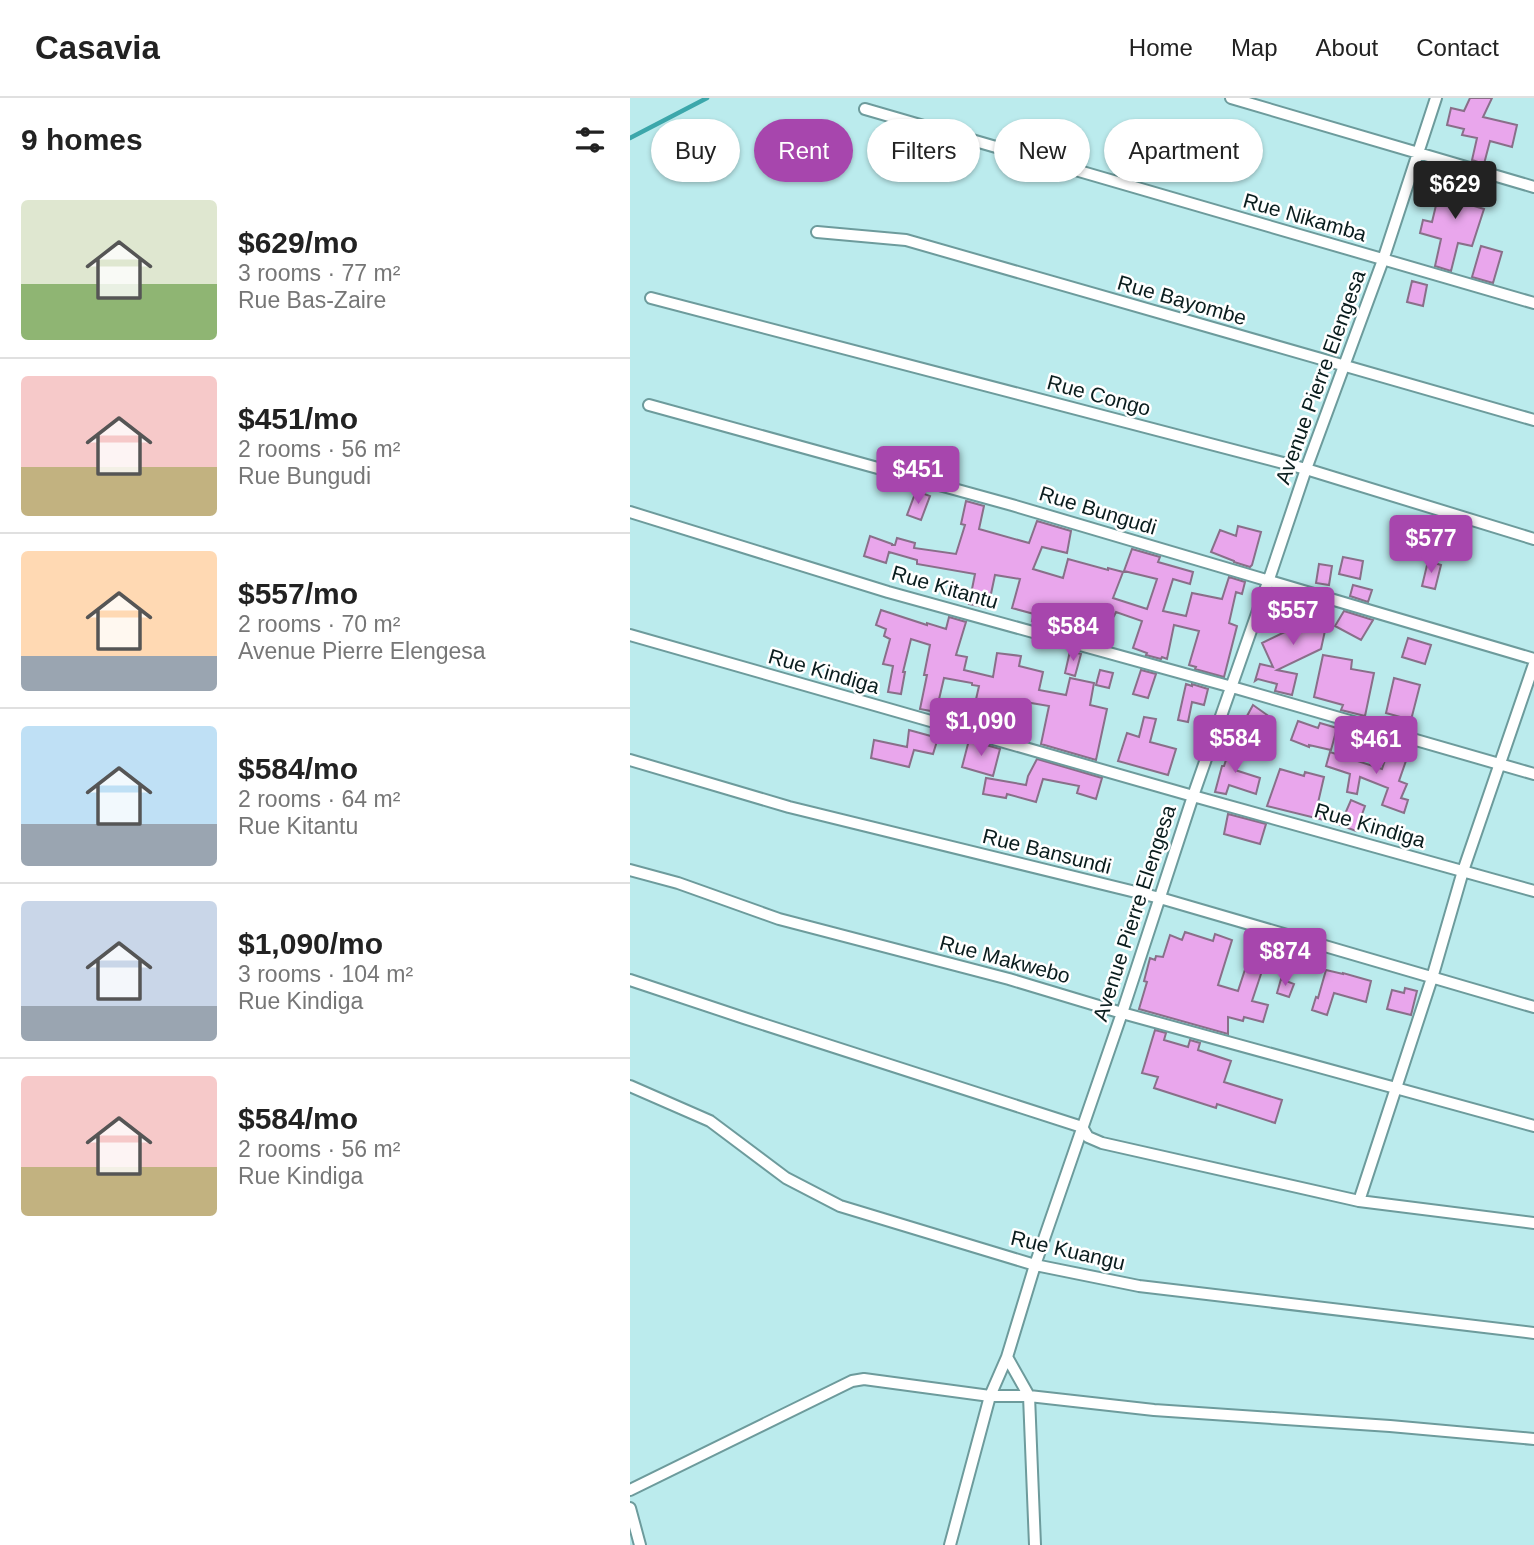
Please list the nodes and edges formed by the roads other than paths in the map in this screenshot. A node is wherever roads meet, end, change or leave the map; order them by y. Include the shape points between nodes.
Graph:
1 (1231, 98) edge
2 (1436, 98) edge
3 (865, 109) dead end
4 (1419, 152) junction
5 (1534, 187) edge
6 (817, 232) dead end
7 (1383, 260) junction
8 (652, 298) dead end
9 (1534, 303) edge
10 (1344, 367) junction
11 (649, 405) dead end
12 (1534, 421) edge
13 (1306, 470) junction
14 (630, 512) edge
15 (1534, 539) edge
16 (1268, 582) junction
17 (630, 635) edge
18 (1534, 662) edge
19 (1231, 687) junction
20 (630, 760) edge
21 (1499, 764) junction
22 (1534, 774) edge
23 (1193, 796) junction
24 (630, 870) edge
25 (1463, 871) junction
26 (1534, 891) edge
27 (1160, 898) junction
28 (1432, 978) junction
29 (630, 980) edge
30 (1534, 1007) edge
31 (1122, 1013) junction
32 (630, 1086) edge
33 (1395, 1088) junction
34 (1082, 1126) junction
35 (1534, 1126) edge
36 (1359, 1201) junction
37 (1534, 1223) edge
38 (1035, 1265) junction
39 (1534, 1333) edge
40 (1007, 1357) junction
41 (990, 1396) junction
42 (1029, 1396) junction
43 (1534, 1439) edge
44 (630, 1490) edge
45 (630, 1508) edge
46 (640, 1545) edge
47 (950, 1545) edge
48 (1035, 1545) edge

1 - 4 street
2 - 4 street, Avenue Pierre Elengesa
3 - 7 street, Rue Nikamba
4 - 5 street
4 - 7 street, Avenue Pierre Elengesa
6 - 10 street, Rue Bayombe via 906,240
7 - 9 street, Rue Nikamba
7 - 10 street, Avenue Pierre Elengesa
8 - 13 street, Rue Congo
10 - 12 street, Rue Bayombe
10 - 13 street, Avenue Pierre Elengesa
11 - 16 street, Rue Bungudi via 1012,505
13 - 15 street, Rue Congo
13 - 16 street, Avenue Pierre Elengesa
14 - 19 street, Rue Kitantu via 888,592
16 - 18 street, Rue Bungudi
16 - 19 street, Avenue Pierre Elengesa
17 - 23 street, Rue Kindiga
18 - 21 street
19 - 21 street, Rue Kitantu
19 - 23 street, Avenue Pierre Elengesa
20 - 27 street, Rue Bansundi via 789,807
21 - 22 street, Rue Kitantu
21 - 25 street
23 - 25 street, Rue Kindiga
23 - 27 street, Avenue Pierre Elengesa
24 - 31 street, Rue Makwebo via 779,919
25 - 26 street, Rue Kindiga
25 - 28 street
27 - 28 street, Rue Bansundi
27 - 31 street, Avenue Pierre Elengesa
28 - 30 street, Rue Bansundi
28 - 33 street
29 - 34 street
31 - 33 street, Rue Makwebo
31 - 34 street, Avenue Pierre Elengesa
32 - 38 street, Rue Kuangu via 710,1121 786,1178 840,1206
33 - 35 street, Rue Makwebo
33 - 36 street
34 - 36 street via 1088,1137 1102,1143
34 - 38 street, Avenue Pierre Elengesa
36 - 37 street
38 - 39 street, Rue Kuangu via 1139,1286
38 - 40 street, Avenue Pierre Elengesa
40 - 41 street, Avenue Pierre Elengesa
40 - 42 street
41 - 42 street
41 - 44 street via 876,1380 852,1381
41 - 47 street, Avenue Pierre Elengesa
42 - 43 street
42 - 48 street
45 - 46 street

